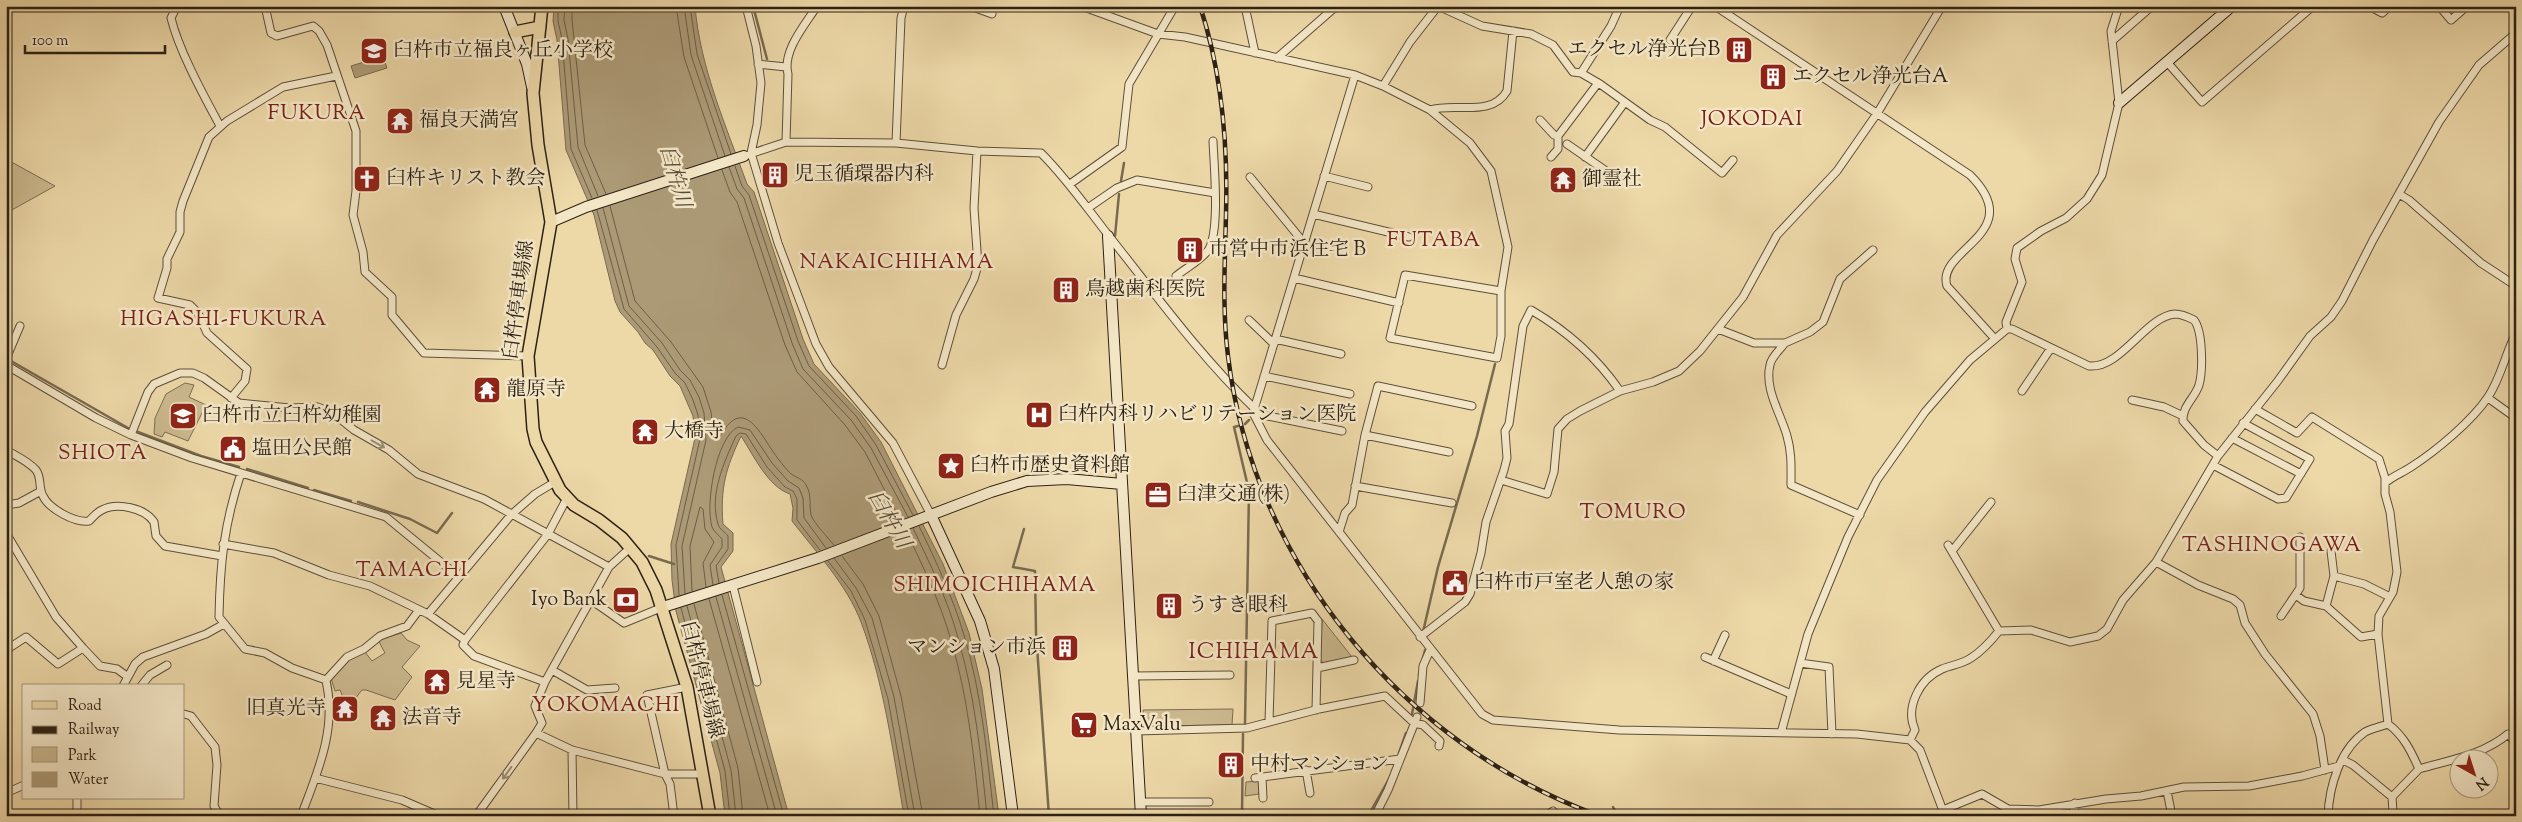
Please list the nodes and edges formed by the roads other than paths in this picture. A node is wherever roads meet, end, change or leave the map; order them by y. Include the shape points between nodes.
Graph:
1 (177, 6) edge
2 (265, 6) edge
3 (504, 6) edge
4 (542, 6) edge
5 (746, 6) edge
6 (817, 6) edge
7 (904, 6) edge
8 (970, 6) edge
9 (1081, 6) edge
10 (1175, 6) edge
11 (1245, 6) edge
12 (1438, 6) edge
13 (1620, 6) edge
14 (1692, 6) edge
15 (1715, 6) edge
16 (2119, 6) edge
17 (2152, 6) edge
18 (2232, 6) edge
19 (2313, 6) edge
20 (2369, 6) edge
21 (2390, 6) edge
22 (2439, 6) edge
23 (2467, 6) edge
24 (1335, 7) edge
25 (1939, 8) edge
26 (992, 14) dead end
27 (540, 27) junction
28 (1513, 31) junction
29 (515, 32) junction
30 (2516, 33) edge
31 (1158, 34) junction
32 (1670, 40) dead end
33 (2112, 41) junction
34 (1255, 53) junction
35 (1277, 58) junction
36 (2167, 62) junction
37 (758, 64) junction
38 (786, 67) junction
39 (1580, 73) junction
40 (1355, 75) junction
41 (336, 76) junction
42 (1598, 83) junction
43 (1383, 86) junction
44 (533, 93) junction
45 (1625, 102) junction
46 (2119, 103) junction
47 (1430, 110) junction
48 (1878, 112) junction
49 (1540, 120) dead end
50 (220, 126) junction
51 (1558, 136) junction
52 (1213, 141) dead end
53 (786, 142) junction
54 (896, 143) junction
55 (1567, 144) dead end
56 (977, 151) junction
57 (747, 154) junction
58 (1585, 156) junction
59 (1551, 157) dead end
60 (1733, 160) dead end
61 (1606, 171) dead end
62 (1324, 176) junction
63 (1250, 177) dead end
64 (1070, 184) junction
65 (1368, 187) dead end
66 (1215, 193) junction
67 (2399, 194) junction
68 (1088, 208) junction
69 (1313, 214) junction
70 (551, 222) junction
71 (1108, 236) junction
72 (1409, 237) dead end
73 (1304, 243) junction
74 (1873, 250) dead end
75 (1176, 276) dead end
76 (1294, 278) junction
77 (2516, 286) edge
78 (1501, 291) junction
79 (1399, 303) junction
80 (1249, 320) dead end
81 (20, 326) dead end
82 (1718, 329) junction
83 (2007, 329) junction
84 (2516, 333) edge
85 (1995, 339) junction
86 (1274, 342) junction
87 (1785, 343) junction
88 (2051, 348) junction
89 (1342, 354) dead end
90 (528, 356) junction
91 (6, 359) edge
92 (6, 365) edge
93 (942, 365) dead end
94 (1264, 376) junction
95 (1620, 391) junction
96 (2022, 391) dead end
97 (1350, 394) dead end
98 (231, 398) junction
99 (2488, 398) junction
100 (2132, 400) dead end
101 (1472, 406) dead end
102 (2255, 409) junction
103 (1254, 410) junction
104 (2183, 416) junction
105 (2516, 418) edge
106 (2243, 423) junction
107 (1342, 431) dead end
108 (131, 435) junction
109 (1365, 435) junction
110 (2232, 438) junction
111 (6, 450) edge
112 (1449, 452) dead end
113 (2218, 456) junction
114 (2213, 465) junction
115 (241, 473) junction
116 (2301, 474) junction
117 (1502, 480) junction
118 (555, 482) junction
119 (1122, 484) junction
120 (2385, 484) junction
121 (1354, 486) junction
122 (41, 491) junction
123 (567, 498) junction
124 (1991, 502) dead end
125 (1452, 503) dead end
126 (6, 505) edge
127 (511, 515) junction
128 (1860, 515) junction
129 (927, 516) junction
130 (1339, 532) junction
131 (6, 533) edge
132 (548, 534) junction
133 (2300, 537) dead end
134 (223, 544) junction
135 (630, 547) junction
136 (2331, 551) dead end
137 (222, 556) junction
138 (2156, 562) junction
139 (609, 567) junction
140 (2334, 576) junction
141 (459, 577) junction
142 (731, 586) junction
143 (2297, 596) junction
144 (2390, 597) junction
145 (591, 600) junction
146 (2326, 606) junction
147 (663, 607) junction
148 (419, 610) junction
149 (428, 614) junction
150 (2281, 616) dead end
151 (224, 624) junction
152 (1999, 631) junction
153 (1724, 634) dead end
154 (2378, 634) junction
155 (1420, 637) junction
156 (465, 640) junction
157 (83, 648) junction
158 (6, 650) edge
159 (1430, 650) junction
160 (1705, 658) dead end
161 (1354, 660) dead end
162 (1713, 661) junction
163 (1800, 663) junction
164 (167, 665) dead end
165 (1317, 668) junction
166 (552, 670) junction
167 (1230, 675) dead end
168 (1133, 676) junction
169 (128, 677) junction
170 (326, 680) junction
171 (545, 682) junction
172 (757, 682) dead end
173 (124, 684) edge
174 (145, 684) edge
175 (687, 687) junction
176 (615, 688) dead end
177 (1791, 694) junction
178 (1420, 703) dead end
179 (1316, 710) junction
180 (185, 714) edge
181 (1416, 720) junction
182 (1269, 722) junction
183 (2388, 724) junction
184 (1136, 731) junction
185 (536, 733) junction
186 (1781, 733) junction
187 (1832, 734) junction
188 (1910, 740) junction
189 (2516, 743) edge
190 (1439, 746) dead end
191 (572, 750) junction
192 (1400, 760) junction
193 (2341, 763) junction
194 (2419, 769) junction
195 (1306, 770) junction
196 (2325, 770) junction
197 (665, 774) junction
198 (704, 774) junction
199 (316, 778) junction
200 (22, 786) edge
201 (2167, 791) junction
202 (6, 793) edge
203 (1310, 793) dead end
204 (2392, 797) junction
205 (1263, 798) dead end
206 (78, 800) edge
207 (1140, 802) junction
208 (1209, 802) dead end
209 (2075, 804) junction
210 (1553, 811) dead end
211 (1944, 813) edge
212 (2394, 815) edge
213 (81, 816) edge
214 (220, 816) edge
215 (301, 816) edge
216 (439, 816) edge
217 (476, 816) edge
218 (573, 816) edge
219 (674, 816) edge
220 (710, 816) edge
221 (1013, 816) edge
222 (1141, 816) edge
223 (1375, 816) edge
224 (1546, 816) edge
225 (2074, 816) edge
226 (2172, 816) edge
227 (2328, 816) edge

1 - 50 street via 170,18
2 - 41 street via 271,33 277,36 313,26 319,31
3 - 29 street
4 - 27 main road, 臼杵停車場線
5 - 37 street
6 - 38 street via 789,53
7 - 54 street
8 - 26 street
9 - 31 street
10 - 31 street
11 - 34 street
12 - 28 street via 1482,26
12 - 43 street via 1410,42
13 - 39 street via 1611,26
14 - 32 street
15 - 48 street
16 - 33 street via 2111,31
17 - 33 street
18 - 36 street
19 - 36 street via 2202,102
20 - 21 street via 2382,12
22 - 23 street via 2451,20
24 - 35 street
25 - 48 street
27 - 29 main road
27 - 44 main road, 臼杵停車場線
28 - 39 street via 1532,34 1553,45 1572,72
28 - 47 street via 1508,91 1503,98 1489,106
29 - 44 street
30 - 67 street via 2479,65 2439,122
31 - 34 street
31 - 64 street via 1129,84 1122,147
33 - 46 street
34 - 35 street
35 - 40 street
36 - 46 street
37 - 38 street
37 - 57 street via 760,83 756,125
38 - 53 street
39 - 42 street
40 - 43 street
40 - 62 street
41 - 50 street via 283,87
41 - 90 street via 356,131 353,215 365,272 392,297 392,315 424,353
42 - 45 street
42 - 51 street
43 - 47 street
44 - 70 main road, 臼杵停車場線
45 - 58 street
45 - 60 street via 1665,127 1722,173
46 - 83 street via 2106,162 2093,190 2066,218 2017,248 2015,259 2022,282 2006,322
47 - 78 street via 1470,143 1491,171 1508,247
48 - 82 street via 1837,171 1777,235 1748,290
48 - 85 street via 1970,175 1980,184 1989,200 1984,229 1976,242 1951,263 1945,279 1947,286
49 - 51 street
50 - 98 street via 201,151 180,212 180,232 166,259 167,268 157,295 161,300 190,305 198,313 207,333 247,370 245,381
51 - 59 street via 1558,149
52 - 66 street
53 - 54 street
53 - 57 street
54 - 56 street
55 - 58 street
56 - 64 street via 1042,153
56 - 93 street via 974,208 978,265 956,315
57 - 70 street via 586,206
57 - 129 street via 816,344 829,367 893,443
58 - 61 street
62 - 65 street
62 - 69 street
63 - 73 street
64 - 68 street
66 - 68 street via 1136,180 1116,188
66 - 75 street via 1213,238 1208,250
67 - 77 street via 2481,263
67 - 102 street via 2336,309 2310,336
68 - 71 street
69 - 72 street
69 - 73 street
70 - 90 main road, 臼杵停車場線
71 - 103 street via 1174,320
71 - 119 street
73 - 76 street
74 - 87 street via 1840,279 1823,322
76 - 79 street
76 - 86 street
78 - 79 street via 1405,275
78 - 79 street via 1501,336 1497,358 1390,338
80 - 86 street
81 - 91 street
82 - 87 street via 1754,343
82 - 95 street via 1679,372
83 - 85 street
83 - 88 street
84 - 99 street
85 - 128 street via 1970,360 1925,412 1877,480
86 - 89 street
86 - 94 street
87 - 128 street via 1769,367 1771,388 1792,460 1791,486
88 - 96 street
88 - 104 street via 2089,366 2100,366 2164,317 2180,315 2194,320 2200,331 2200,384
90 - 118 main road, 臼杵停車場線 via 533,429
92 - 108 street
94 - 97 street
94 - 103 street
95 - 117 street via 1567,419 1558,429 1554,472 1548,494
95 - 117 street via 1595,358 1555,324 1531,310 1520,341 1509,424 1505,431 1507,458
98 - 108 street via 204,378 193,373 180,373 154,384
98 -> 127 street via 239,403 270,407 325,409 418,474 484,499
99 - 105 street
99 - 120 street via 2437,447
100 - 104 street via 2164,407
101 - 109 street via 1378,386
102 - 106 street
102 - 120 street via 2297,433 2312,417 2379,459
103 - 107 street
103 - 130 street via 1267,440
104 - 113 street via 2186,425
106 - 110 street
106 - 116 street via 2310,459
108 - 115 street
109 - 112 street
109 - 121 street
110 - 113 street
110 - 116 street
111 - 122 street via 34,468 41,480
113 - 114 street
114 - 116 street via 2282,500
114 - 138 street
115 - 134 street
115 - 141 street via 386,518
117 - 155 street via 1486,522 1482,553 1470,594 1465,602
118 - 123 main road, 臼杵停車場線
118 - 127 street
119 - 129 street via 1067,479 1027,481
119 - 168 street
120 - 144 street via 2397,572
121 - 125 street
121 - 130 street via 1352,505 1345,513
122 - 126 street via 19,503
122 - 137 street via 52,507 84,522 108,508 142,511 154,522 156,536 165,546
123 - 132 street
123 - 135 main road, 臼杵停車場線 via 614,531
124 - 152 street via 1950,548
127 - 132 street
127 - 141 street
128 - 163 street via 1808,634
129 - 142 street via 818,558
129 - 221 street via 980,621 994,669
130 - 155 street
131 - 157 street via 56,617
132 - 139 street
132 - 156 street
133 - 143 street via 2300,588
134 - 137 street
134 - 148 street via 274,553 329,575 370,586
135 - 139 street
135 - 147 main road, 臼杵停車場線 via 649,574
136 - 140 street
137 - 151 street via 219,617
138 - 152 street via 2123,600 2108,629 2098,636 2070,642 2031,630
138 - 196 street via 2240,605 2245,623 2265,654 2313,714
139 - 145 street
140 - 144 street via 2364,584
140 - 146 street
141 - 149 street
142 - 147 street
142 - 172 street
143 - 146 street
143 - 150 street
144 - 154 street via 2379,616
145 - 147 street via 624,623
145 - 166 street
146 - 154 street via 2361,637
147 - 175 main road, 臼杵停車場線
148 - 149 street
148 - 170 street via 407,626 380,636 353,653
149 - 156 street
151 - 169 street via 143,657
151 - 170 street via 248,652 265,653 292,668
152 - 188 street via 1977,654 1941,670 1928,680 1910,709 1915,730
153 - 162 street
154 - 183 street
155 - 159 street
156 - 171 street via 463,645 474,656
157 - 158 street via 58,664 26,637
157 - 169 street via 100,666
159 - 178 street via 1423,666
159 - 186 street via 1482,714 1493,720 1619,730
160 - 162 street
161 - 165 street
162 - 177 street
163 - 177 street
163 - 187 street via 1829,667
164 - 174 street via 157,669
165 - 179 street
165 - 182 street via 1318,621 1312,613 1272,621
166 - 171 street
166 - 176 street via 587,690
167 - 168 street
168 - 184 street
169 - 173 street
170 - 199 street via 331,701 329,727
171 - 185 street via 535,706 542,723
175 - 197 street via 647,695
175 - 198 main road, 臼杵停車場線
177 - 186 street
179 - 181 street via 1384,696
179 - 182 street
180 - 214 street via 191,716 215,747 214,806
181 - 190 street via 1434,733 1440,741
181 - 192 street
182 - 184 street via 1247,728
183 - 193 street via 2360,736
183 - 194 street via 2399,732
184 - 207 street
185 - 191 street
185 -> 217 street
186 - 187 street
187 - 188 street
188 - 211 street via 1920,750
189 - 194 street via 2508,734 2484,750
191 - 197 street
191 - 218 street
192 - 195 street
192 - 223 street
193 - 196 street
193 - 204 street via 2353,765
193 - 227 street via 2329,801
194 - 204 street
195 - 203 street
195 - 205 street via 1259,778
196 - 201 street via 2249,786
197 - 198 street
197 - 219 street via 670,784
198 - 220 main road, 臼杵停車場線
199 - 215 street
199 - 216 street via 402,800
200 - 202 street
201 - 209 street
201 - 226 street
204 - 212 street
206 - 213 street via 77,811
207 - 208 street
207 - 222 street
209 - 211 street via 2018,811 2001,806 1982,794
209 - 225 street
210 - 224 street

